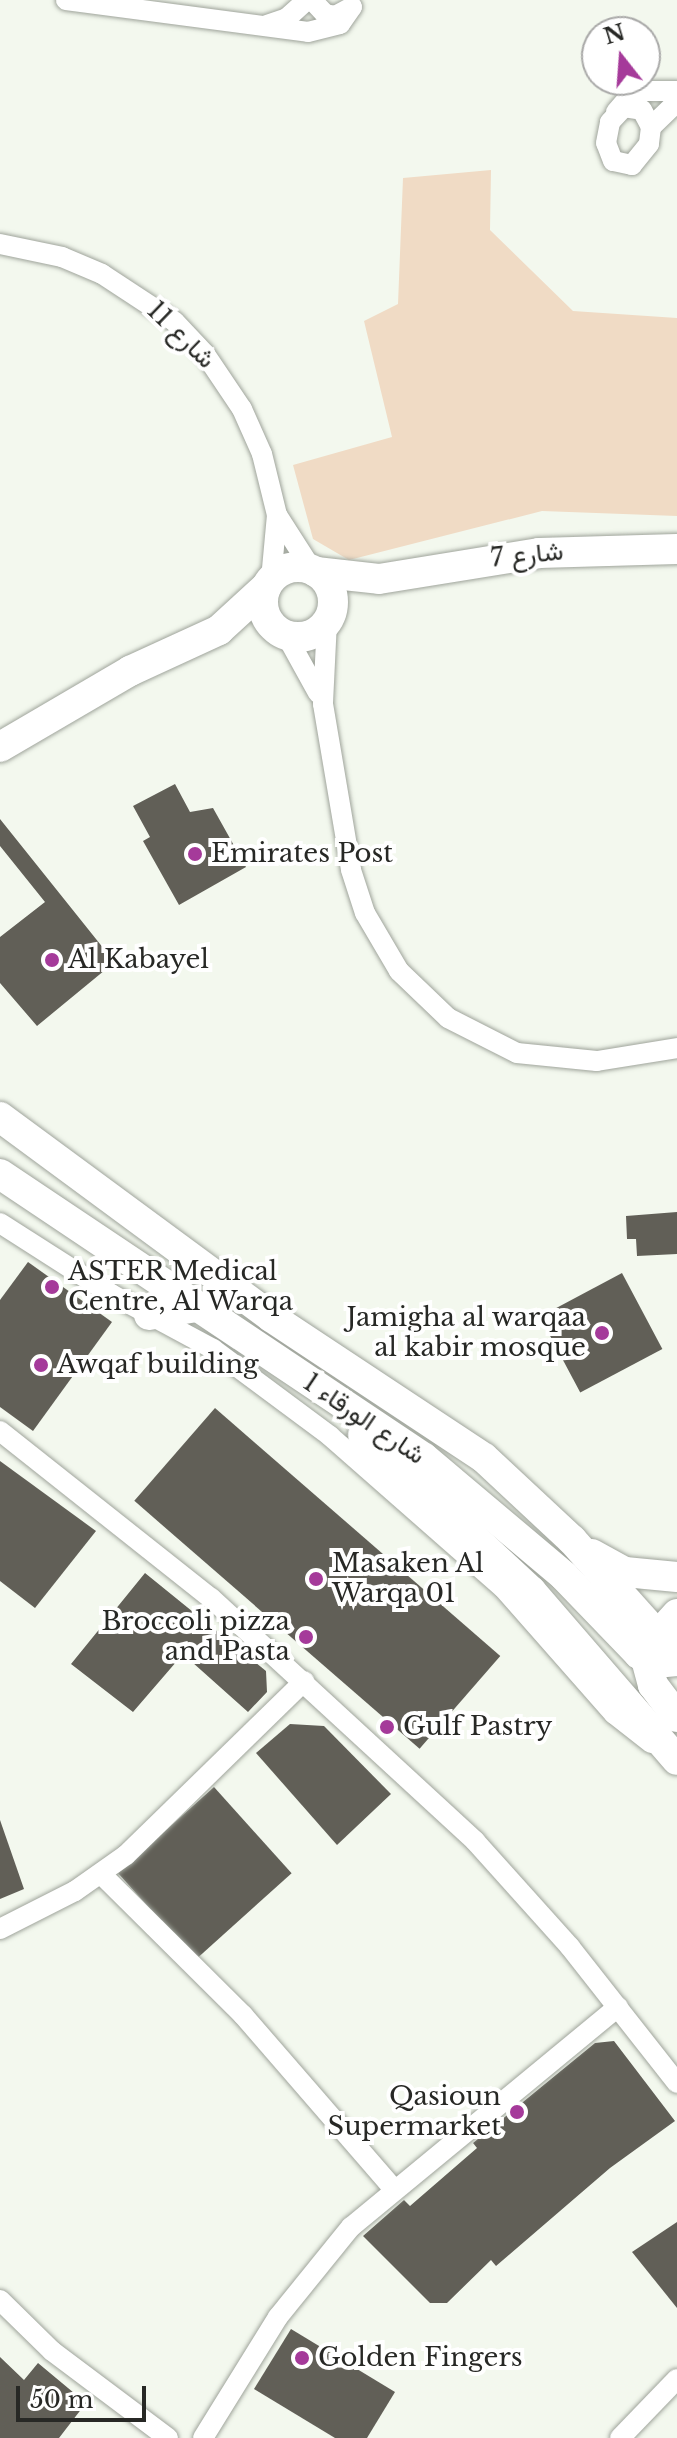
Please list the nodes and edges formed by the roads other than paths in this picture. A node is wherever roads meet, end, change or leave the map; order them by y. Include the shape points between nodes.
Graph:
1 (66, 0) edge
2 (310, 0) edge
3 (354, 3) edge
4 (267, 25) junction
5 (677, 91) edge
6 (677, 102) edge
7 (616, 113) junction
8 (651, 127) junction
9 (0, 244) edge
10 (277, 515) junction
11 (677, 549) edge
12 (314, 571) junction
13 (379, 579) junction
14 (269, 583) junction
15 (328, 619) junction
16 (219, 630) junction
17 (285, 634) junction
18 (323, 704) junction
19 (0, 747) edge
20 (677, 1048) edge
21 (0, 1117) edge
22 (0, 1174) edge
23 (0, 1223) edge
24 (196, 1307) junction
25 (149, 1315) junction
26 (297, 1375) junction
27 (0, 1431) edge
28 (572, 1540) junction
29 (677, 1577) edge
30 (677, 1614) edge
31 (664, 1653) edge
32 (304, 1681) junction
33 (671, 1700) edge
34 (674, 1756) edge
35 (101, 1874) junction
36 (0, 1929) edge
37 (618, 2007) junction
38 (677, 2083) edge
39 (393, 2188) junction
40 (0, 2300) edge
41 (677, 2379) edge
42 (168, 2438) edge
43 (203, 2438) edge
44 (620, 2438) edge

1 - 4 street
2 - 3 street via 335,16
2 - 4 street via 287,18
3 - 4 street via 340,24 320,31
5 - 7 street via 634,91
6 - 8 street
7 - 8 street via 624,107 642,110
7 - 8 street via 606,143 613,161 622,165 640,160
9 - 10 street, شارع 11 via 62,257 102,274 175,322 219,371 242,409 262,454
10 - 12 street, شارع 11
10 - 14 street, شارع 11
11 - 13 street, شارع 7 via 526,554
12 - 13 street, شارع 7
12 - 14 street via 286,569
12 - 15 street via 331,592
13 - 15 street, شارع 7
14 - 16 street
14 - 17 street via 265,614
15 - 17 street via 305,636
15 - 18 street
16 - 17 street
16 - 19 street via 130,671
17 - 18 street
18 - 20 street via 357,891 380,943 414,988 467,1030 517,1053 597,1061
21 - 28 street, شارع الورقاء 1 via 271,1317 484,1458
22 - 24 street, شارع الورقاء 1
23 - 25 street
24 - 25 street
24 - 26 street, شارع الورقاء 1
25 - 34 street via 213,1349 330,1436 503,1588 623,1724
26 - 31 street, شارع الورقاء 1 via 415,1452
26 - 34 street via 510,1570
27 - 32 street via 114,1517
28 - 29 street via 625,1572
28 - 31 street, شارع الورقاء 1
30 - 31 street
31 - 33 street, شارع الورقاء 1
32 - 35 street via 150,1834
32 - 37 street via 475,1841
35 - 36 street
35 - 39 street via 243,2015
37 - 38 street
37 - 39 street
39 - 43 street via 313,2271
40 - 42 street via 52,2351
41 - 44 street

